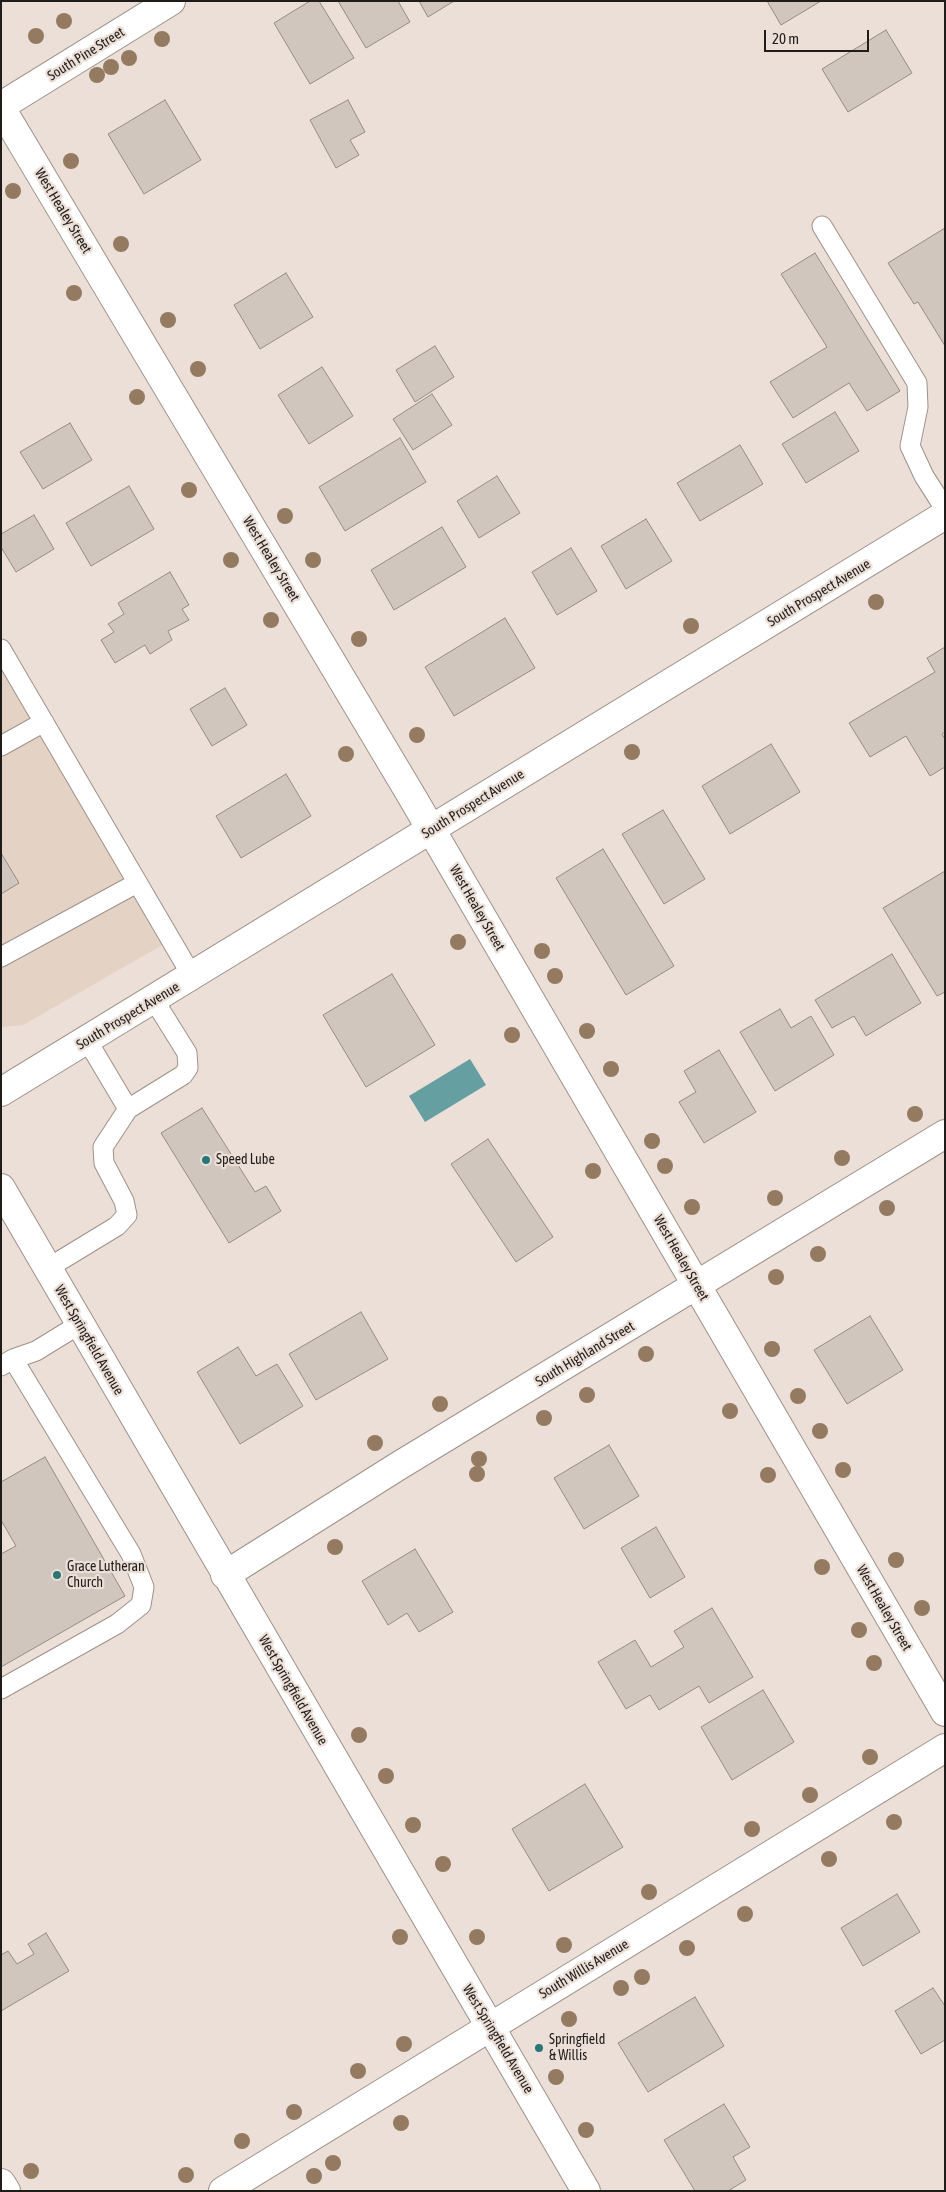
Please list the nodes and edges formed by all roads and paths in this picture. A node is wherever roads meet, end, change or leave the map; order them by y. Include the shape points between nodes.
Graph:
1 (171, 1) edge
2 (1, 107) edge
3 (822, 226) dead end
4 (945, 509) edge
5 (945, 516) edge
6 (1, 650) edge
7 (44, 722) junction
8 (1, 746) edge
9 (432, 830) junction
10 (137, 883) junction
11 (1, 957) edge
12 (192, 976) junction
13 (154, 1000) junction
14 (87, 1040) junction
15 (1, 1092) edge
16 (128, 1109) junction
17 (945, 1134) edge
18 (1, 1188) edge
19 (48, 1268) junction
20 (697, 1285) junction
21 (80, 1324) junction
22 (7, 1362) edge
23 (226, 1575) junction
24 (1, 1689) edge
25 (945, 1712) edge
26 (945, 1748) edge
27 (491, 2027) junction
28 (1, 2183) edge
29 (6, 2191) edge
30 (223, 2191) edge
31 (586, 2191) edge

1 - 2 street, South Pine Street
2 - 9 street, West Healey Street
3 - 4 lane via 917,383 918,407 910,446
5 - 9 street, South Prospect Avenue
6 - 7 lane
7 - 8 lane
7 - 10 lane
9 - 12 street, South Prospect Avenue
9 - 20 street, West Healey Street
10 - 11 lane
10 - 12 lane
12 - 13 street, South Prospect Avenue
13 - 14 street, South Prospect Avenue
13 - 16 lane via 187,1053 188,1068 183,1075
14 - 15 street, South Prospect Avenue
14 - 16 lane
16 - 19 lane via 103,1147 104,1163 124,1201 127,1215 117,1226
17 - 20 street, South Highland Street
18 - 19 street, West Springfield Avenue
19 - 21 street, West Springfield Avenue
20 - 23 street, South Highland Street
20 - 25 street, West Healey Street
21 - 22 lane via 36,1351
21 - 23 street, West Springfield Avenue
22 - 24 lane via 131,1554 144,1587 142,1605 117,1624
23 - 27 street, West Springfield Avenue
26 - 27 street, South Willis Avenue
27 - 30 street, South Willis Avenue
27 - 31 street, West Springfield Avenue
28 - 29 street

